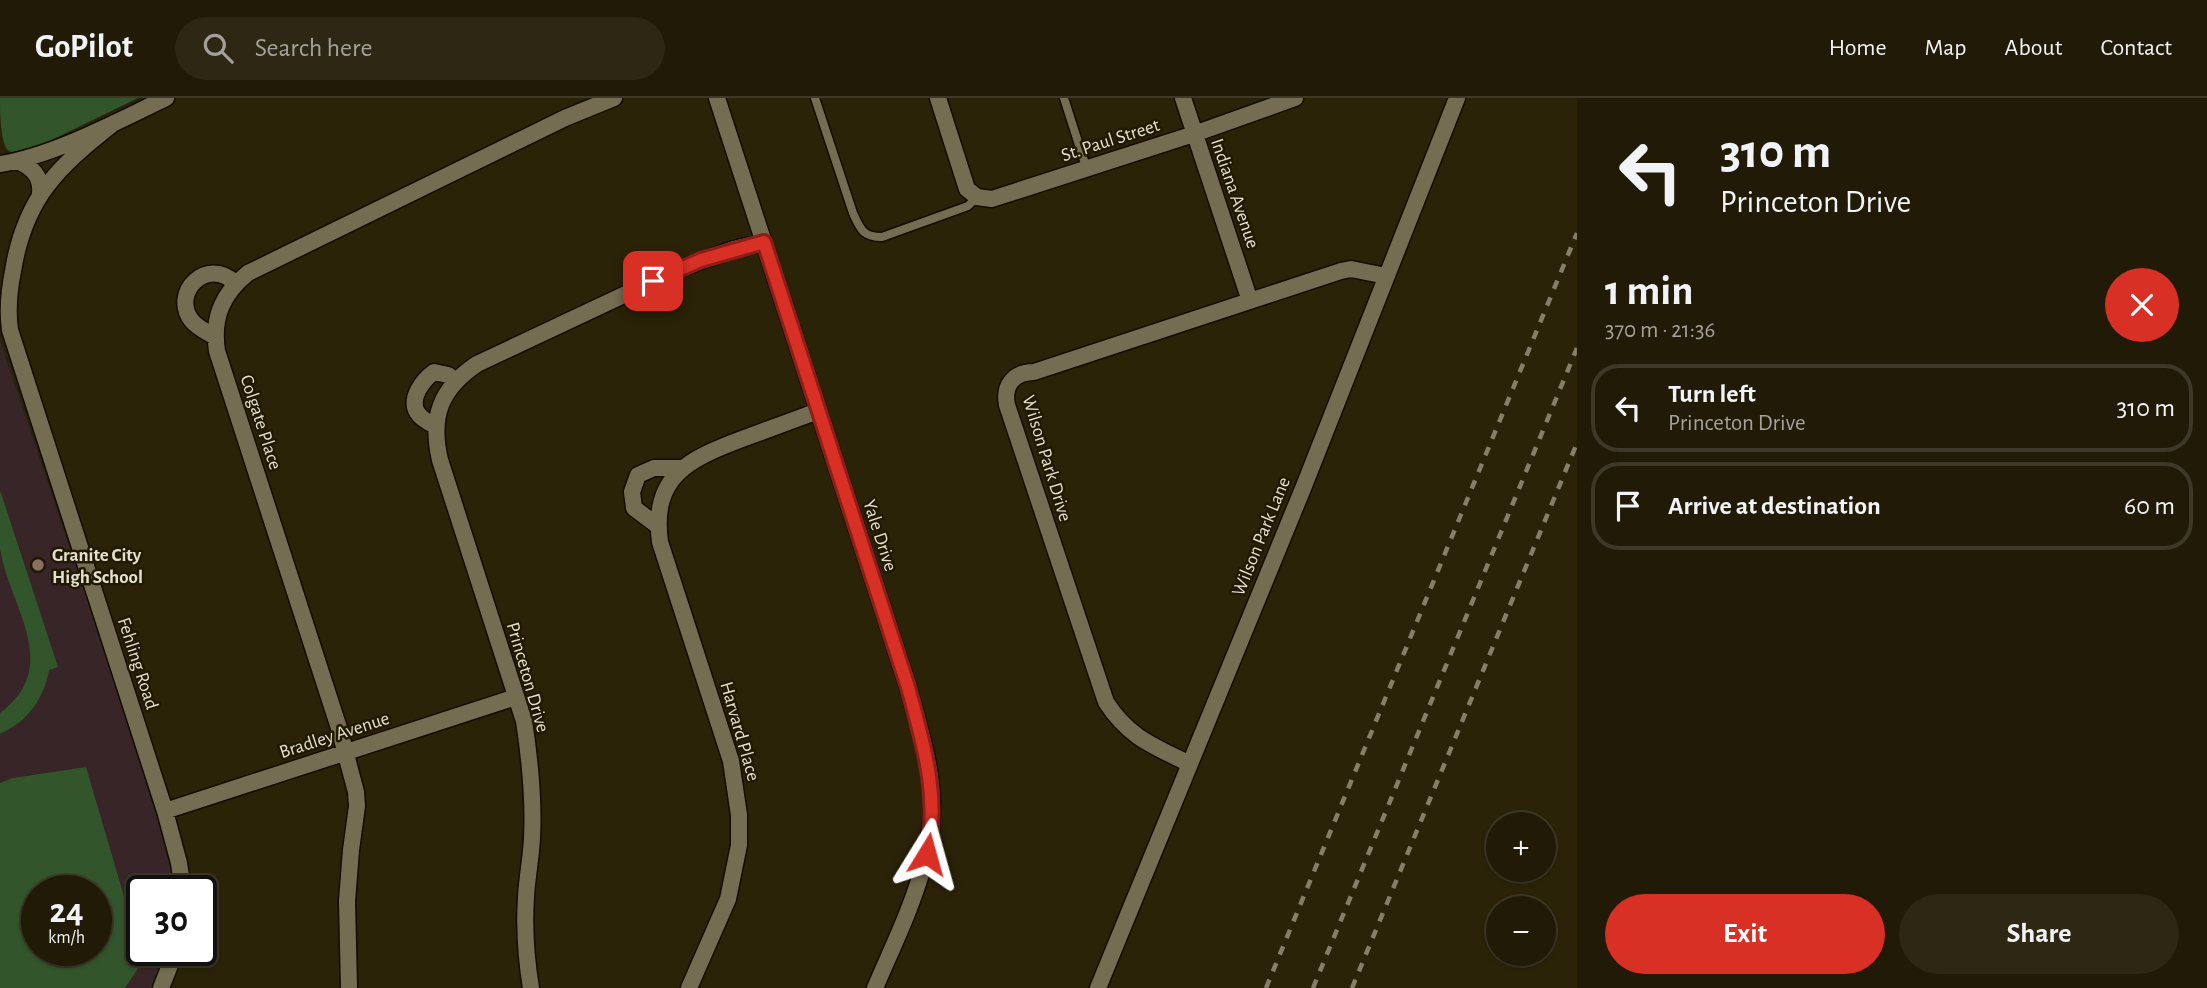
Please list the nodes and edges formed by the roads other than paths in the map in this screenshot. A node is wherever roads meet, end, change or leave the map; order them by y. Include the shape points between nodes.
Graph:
1 (166, 98) edge
2 (614, 98) edge
3 (717, 98) edge
4 (815, 98) edge
5 (938, 98) edge
6 (1064, 98) edge
7 (1183, 98) edge
8 (1295, 98) edge
9 (1457, 98) edge
10 (114, 123) junction
11 (1194, 134) junction
12 (8, 162) edge
13 (1087, 170) junction
14 (40, 194) junction
15 (977, 197) junction
16 (764, 242) junction
17 (1387, 276) junction
18 (235, 283) junction
19 (1250, 301) junction
20 (0, 307) edge
21 (10, 330) junction
22 (215, 337) junction
23 (456, 381) junction
24 (818, 411) junction
25 (436, 426) junction
26 (683, 468) junction
27 (657, 526) junction
28 (516, 697) junction
29 (345, 751) junction
30 (1190, 764) junction
31 (165, 811) junction
32 (181, 875) edge
33 (170, 966) edge
34 (161, 988) edge
35 (349, 988) edge
36 (531, 988) edge
37 (689, 988) edge
38 (875, 988) edge
39 (1098, 988) edge

1 - 10 street, Fehling Road
2 - 18 street, Colgate Place via 565,118
3 - 16 street, Yale Drive
4 - 15 lane via 853,213 859,228 870,237 882,237 968,206
5 - 15 street via 965,184
6 - 13 lane
7 - 11 street, Indiana Avenue
8 - 11 street, St. Paul Street
9 - 17 street, Wilson Park Lane
10 - 12 street, Fehling Road
10 - 14 street, Fehling Road via 67,162
11 - 13 street, St. Paul Street
11 - 19 street, Indiana Avenue
12 - 14 street, Fehling Road via 32,167
13 - 15 street, St. Paul Street via 992,199
14 - 21 street, Fehling Road via 16,252 8,300
16 - 23 street, Princeton Drive via 679,269 477,365
16 - 24 street, Yale Drive
17 - 19 street, Wilson Park Drive via 1351,269
17 - 30 street, Wilson Park Lane
18 - 22 street, Colgate Place via 219,309
18 - 22 street via 223,275 208,274 190,288 187,313
19 - 30 street, Wilson Park Drive via 1026,372 1011,380 1005,396 1107,702 1134,734
20 - 21 street, Fehling Road
21 - 31 street, Fehling Road
22 - 29 street, Colgate Place
23 - 25 street, Princeton Drive via 445,395
23 - 25 street via 434,372 415,398 416,411
24 - 26 street, Harvard Place via 713,449
24 - 38 street, Yale Drive via 908,687 931,779 930,838 923,869
25 - 28 street, Princeton Drive via 440,460
26 - 27 street, Harvard Place via 663,495
26 - 27 street, Harvard Place via 654,468 638,475 632,492 634,508
27 - 37 street, Harvard Place via 731,761 739,815 739,845 728,899
28 - 29 street, Bradley Avenue
28 - 36 street, Princeton Drive via 524,721 533,799 525,933
29 - 31 street, Bradley Avenue
29 - 35 street, Colgate Place via 357,806 347,901
30 - 39 street, Wilson Park Lane
31 - 32 street, Fehling Road
33 - 34 street

